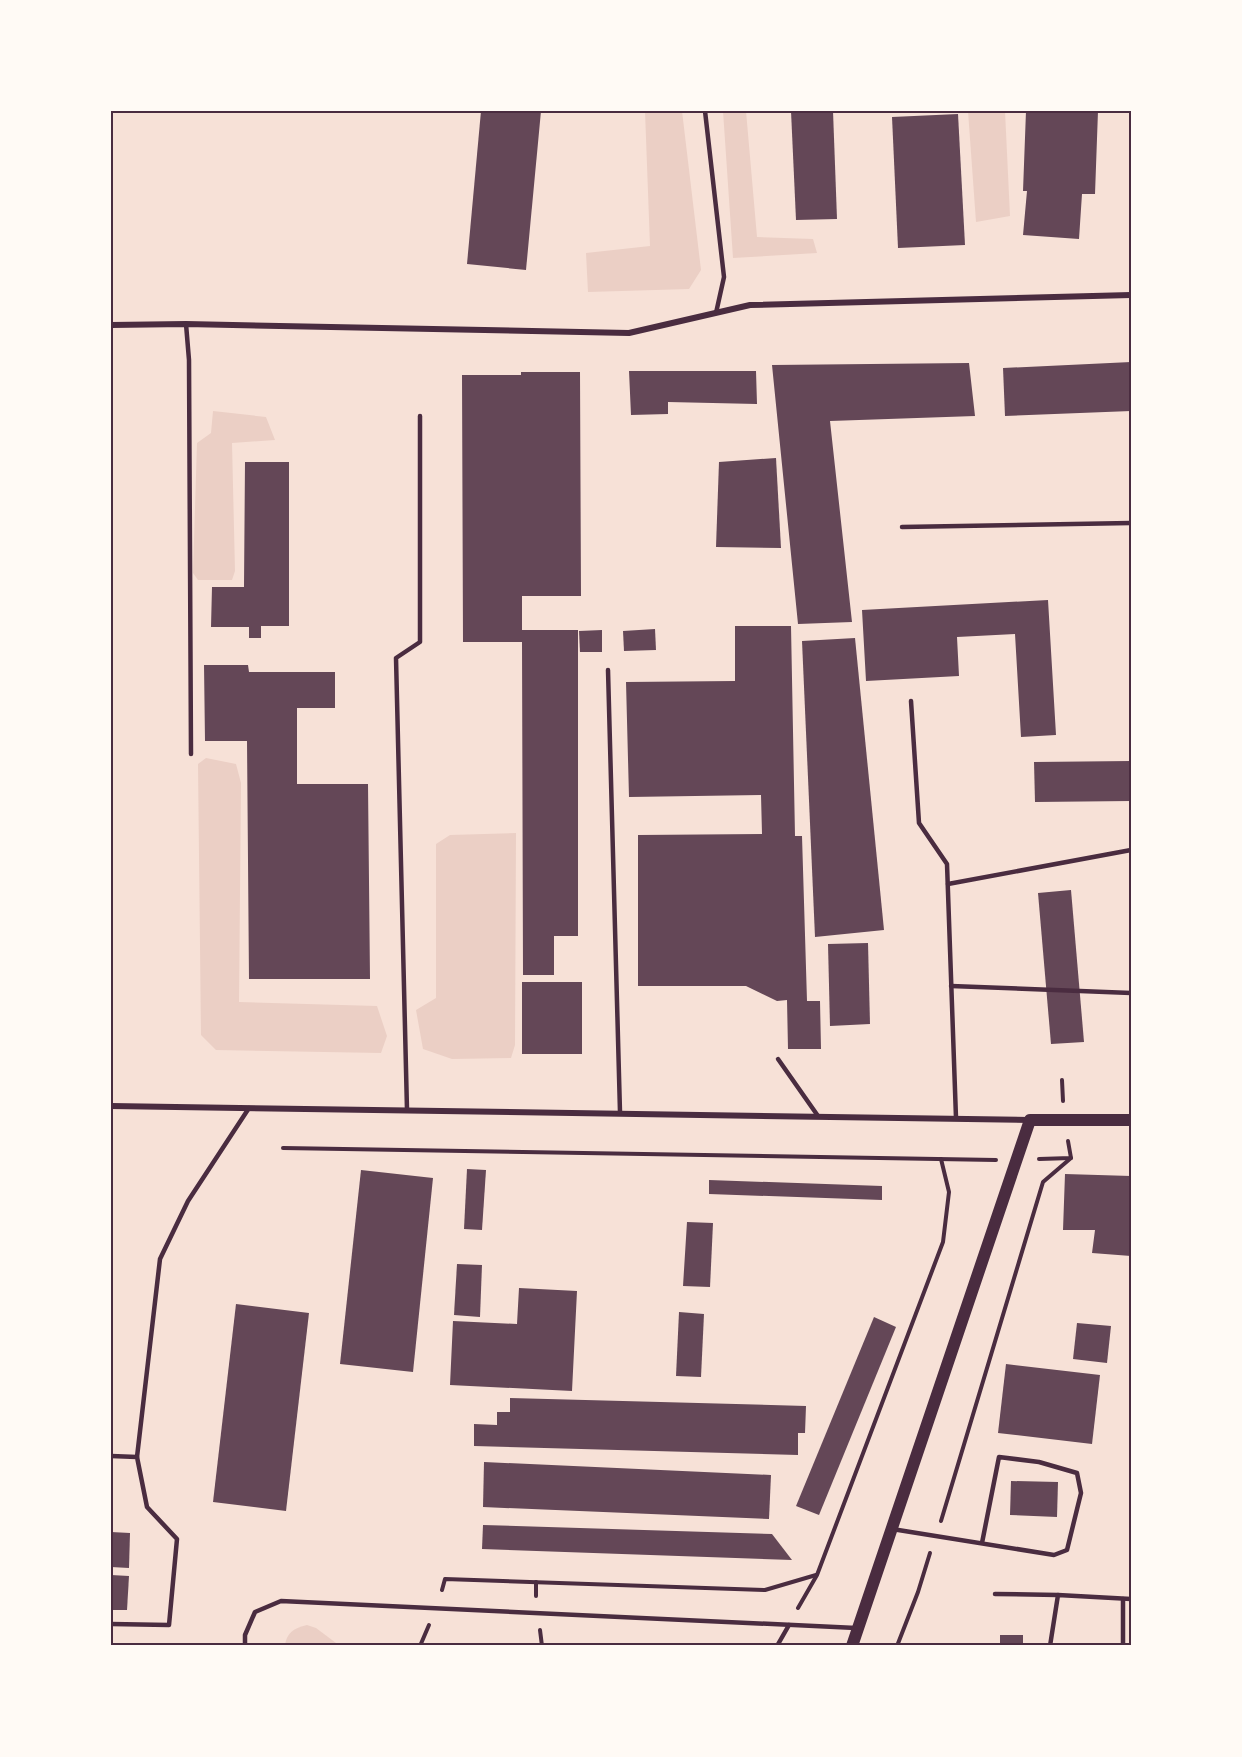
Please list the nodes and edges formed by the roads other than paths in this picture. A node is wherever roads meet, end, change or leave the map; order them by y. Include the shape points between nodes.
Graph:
1 (705, 111) edge
2 (1131, 295) edge
3 (716, 313) junction
4 (186, 324) junction
5 (111, 325) edge
6 (420, 416) dead end
7 (1131, 523) edge
8 (902, 527) dead end
9 (608, 670) dead end
10 (911, 701) dead end
11 (191, 754) dead end
12 (1131, 850) edge
13 (948, 884) junction
14 (951, 986) junction
15 (1131, 993) edge
16 (778, 1059) dead end
17 (111, 1106) edge
18 (249, 1108) junction
19 (407, 1110) junction
20 (620, 1112) junction
21 (818, 1116) junction
22 (956, 1118) junction
23 (1030, 1120) junction
24 (1131, 1120) edge
25 (111, 1456) edge
26 (137, 1457) junction
27 (892, 1529) junction
28 (982, 1543) junction
29 (995, 1594) dead end
30 (1058, 1595) junction
31 (1123, 1599) junction
32 (1131, 1599) edge
33 (111, 1624) edge
34 (789, 1624) junction
35 (859, 1628) junction
36 (245, 1646) edge
37 (777, 1646) edge
38 (852, 1646) edge
39 (1050, 1646) edge
40 (1123, 1646) edge

1 - 3 lane via 724,277
2 - 3 street via 750,305
3 - 4 street via 629,333
4 - 5 street
4 - 11 lane
6 - 19 lane via 420,642 396,658
7 - 8 lane
9 - 20 lane
10 - 13 lane via 919,823 947,864
12 - 13 lane
13 - 14 lane
14 - 15 lane
14 - 22 lane
16 - 21 lane
17 - 18 street
18 - 19 street
18 - 26 lane via 188,1201 160,1259
19 - 20 street
20 - 21 street
21 - 22 street
22 - 23 street
23 - 24 main road
23 - 27 main road
25 - 26 lane
26 - 33 lane via 147,1507 177,1539 169,1625
27 - 28 lane
27 - 35 main road
28 - 28 lane via 1054,1555 1067,1550 1081,1493 1077,1473 1039,1462 999,1457
29 - 30 lane
30 - 31 lane
30 - 39 lane
31 - 32 lane
31 - 40 lane
34 - 35 lane
34 - 36 lane via 281,1601 255,1612 245,1635
34 - 37 lane
35 - 38 main road

